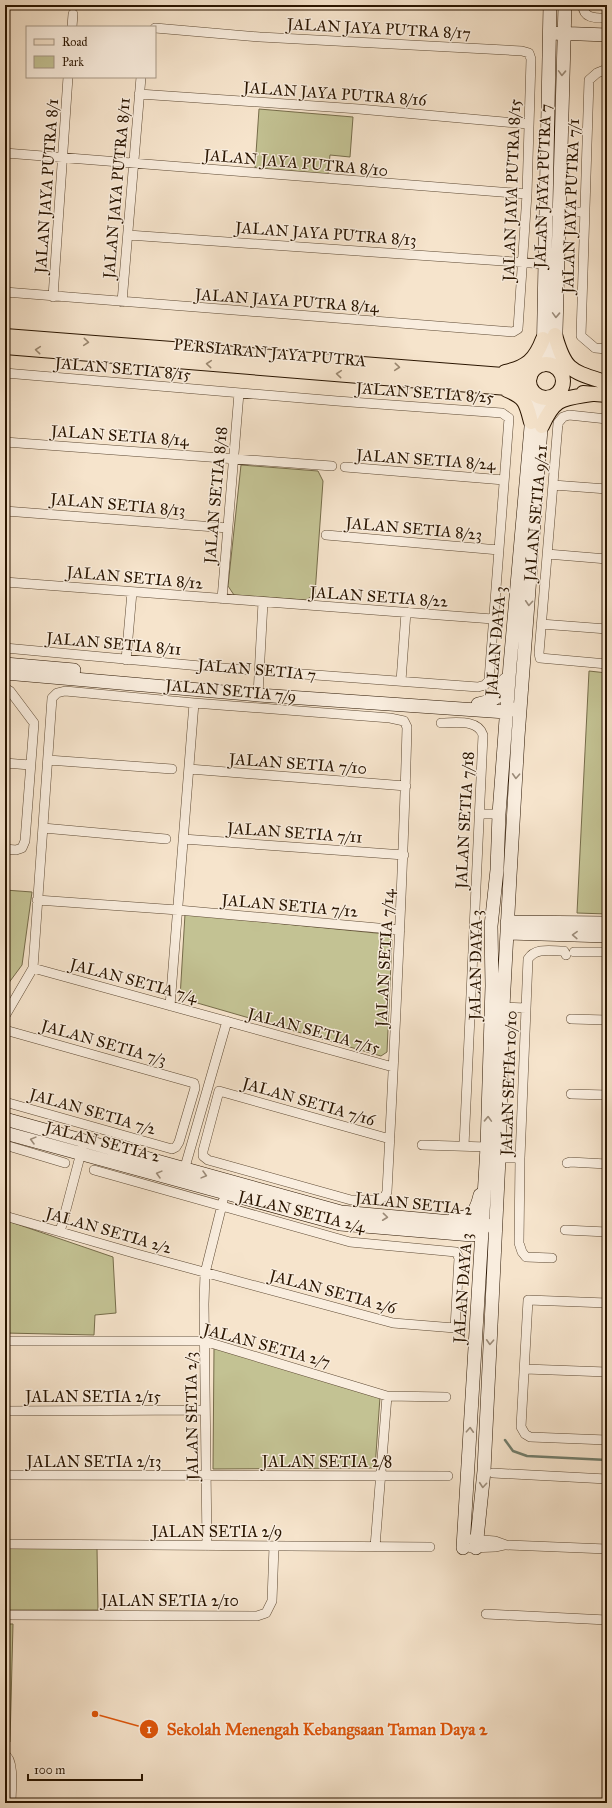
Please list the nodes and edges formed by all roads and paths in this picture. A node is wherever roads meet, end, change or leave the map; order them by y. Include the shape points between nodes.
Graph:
1 (550, 5) edge
2 (565, 5) edge
3 (583, 5) edge
4 (72, 14) dead end
5 (607, 18) edge
6 (72, 26) edge
7 (156, 28) edge
8 (549, 33) junction
9 (563, 34) junction
10 (606, 35) edge
11 (529, 53) joint
12 (607, 69) edge
13 (68, 78) edge
14 (141, 78) edge
15 (139, 94) junction
16 (528, 124) junction
17 (5, 153) edge
18 (63, 157) junction
19 (134, 163) junction
20 (527, 194) junction
21 (553, 209) junction
22 (585, 210) junction
23 (128, 235) junction
24 (522, 262) junction
25 (545, 264) junction
26 (5, 292) edge
27 (53, 297) junction
28 (122, 302) junction
29 (518, 329) joint
30 (5, 336) edge
31 (549, 337) junction
32 (5, 348) edge
33 (607, 349) edge
34 (5, 373) edge
35 (553, 380) junction
36 (498, 381) junction
37 (532, 386) junction
38 (606, 387) edge
39 (239, 393) junction
40 (592, 394) junction
41 (337, 401) joint
42 (607, 419) edge
43 (536, 424) junction
44 (5, 442) edge
45 (233, 459) junction
46 (332, 466) dead end
47 (345, 467) dead end
48 (504, 480) junction
49 (553, 485) junction
50 (607, 489) edge
51 (5, 511) edge
52 (228, 528) junction
53 (326, 535) dead end
54 (499, 550) junction
55 (547, 554) junction
56 (607, 559) edge
57 (5, 582) edge
58 (132, 592) junction
59 (222, 599) junction
60 (264, 602) junction
61 (406, 612) junction
62 (493, 619) junction
63 (541, 624) junction
64 (607, 629) edge
65 (5, 648) edge
66 (126, 660) junction
67 (5, 664) edge
68 (510, 664) junction
69 (607, 664) edge
70 (244, 670) dead end
71 (275, 672) dead end
72 (5, 673) edge
73 (523, 679) junction
74 (401, 681) junction
75 (6, 688) edge
76 (258, 691) junction
77 (194, 703) junction
78 (478, 707) junction
79 (509, 709) junction
80 (404, 720) joint
81 (441, 723) dead end
82 (518, 737) junction
83 (504, 750) junction
84 (48, 760) junction
85 (5, 763) edge
86 (30, 765) junction
87 (172, 769) dead end
88 (189, 769) junction
89 (406, 786) junction
90 (479, 814) junction
91 (499, 814) junction
92 (43, 828) junction
93 (166, 839) dead end
94 (184, 839) junction
95 (5, 849) edge
96 (404, 855) junction
97 (497, 870) junction
98 (510, 876) junction
99 (37, 900) junction
100 (178, 910) junction
101 (607, 924) edge
102 (505, 927) junction
103 (542, 928) junction
104 (400, 930) junction
105 (607, 936) edge
106 (607, 952) edge
107 (506, 967) junction
108 (33, 968) junction
109 (492, 986) junction
110 (170, 1006) junction
111 (503, 1007) junction
112 (526, 1008) junction
113 (5, 1016) edge
114 (571, 1019) dead end
115 (607, 1020) edge
116 (227, 1021) junction
117 (5, 1030) edge
118 (393, 1067) junction
119 (571, 1094) dead end
120 (607, 1095) edge
121 (5, 1102) edge
122 (5, 1119) edge
123 (5, 1133) edge
124 (390, 1139) junction
125 (5, 1145) edge
126 (422, 1145) dead end
127 (464, 1146) junction
128 (82, 1147) junction
129 (487, 1147) junction
130 (172, 1149) joint
131 (499, 1158) junction
132 (520, 1158) junction
133 (65, 1163) dead end
134 (567, 1163) dead end
135 (607, 1164) edge
136 (94, 1170) dead end
137 (182, 1175) junction
138 (484, 1179) junction
139 (225, 1192) junction
140 (385, 1196) joint
141 (222, 1206) junction
142 (5, 1216) edge
143 (404, 1224) junction
144 (483, 1229) junction
145 (565, 1230) dead end
146 (60, 1232) junction
147 (607, 1232) edge
148 (552, 1258) dead end
149 (205, 1273) junction
150 (607, 1303) edge
151 (477, 1316) junction
152 (491, 1316) junction
153 (455, 1328) joint
154 (5, 1340) edge
155 (204, 1341) junction
156 (525, 1369) junction
157 (607, 1372) edge
158 (387, 1396) junction
159 (446, 1397) dead end
160 (205, 1410) junction
161 (5, 1411) edge
162 (607, 1440) edge
163 (493, 1473) dead end
164 (5, 1475) edge
165 (206, 1476) junction
166 (381, 1476) junction
167 (448, 1476) dead end
168 (607, 1479) edge
169 (463, 1543) joint
170 (477, 1543) junction
171 (5, 1544) edge
172 (207, 1546) junction
173 (274, 1546) junction
174 (375, 1547) junction
175 (430, 1547) dead end
176 (607, 1549) edge
177 (5, 1614) edge
178 (486, 1614) dead end
179 (607, 1620) edge
180 (5, 1754) edge
181 (12, 1803) edge

1 - 8 street, JALAN JAYA PUTRA 7
2 - 9 street, JALAN JAYA PUTRA 7
2 - 10 street via 570,25 574,28
3 - 5 street via 586,16
4 - 6 street
7 - 11 street, JALAN JAYA PUTRA 8/17
8 - 9 street
8 - 21 street, JALAN JAYA PUTRA 7
9 - 10 street
9 -> 21 street, JALAN JAYA PUTRA 7
11 - 16 street, JALAN JAYA PUTRA 8/15 via 531,59
12 - 22 street, JALAN JAYA PUTRA 7/1 via 589,80
13 - 18 street, JALAN JAYA PUTRA 8/1
14 - 15 street, JALAN JAYA PUTRA 8/11
15 - 16 street, JALAN JAYA PUTRA 8/16
15 - 19 street, JALAN JAYA PUTRA 8/11
16 - 20 street, JALAN JAYA PUTRA 8/15
17 - 18 street, JALAN JAYA PUTRA 8/10
18 - 19 street, JALAN JAYA PUTRA 8/10
18 - 27 street, JALAN JAYA PUTRA 8/1
19 - 20 street, JALAN JAYA PUTRA 8/10
19 - 23 street, JALAN JAYA PUTRA 8/11
20 - 24 street, JALAN JAYA PUTRA 8/15
21 - 22 street
21 - 25 street, JALAN JAYA PUTRA 7
21 -> 31 street, JALAN JAYA PUTRA 7
22 - 33 street, JALAN JAYA PUTRA 7/1 via 581,336 595,348
23 - 24 street, JALAN JAYA PUTRA 8/13
23 - 28 street, JALAN JAYA PUTRA 8/11
24 - 25 street
24 - 29 street, JALAN JAYA PUTRA 8/15
25 - 31 street, JALAN JAYA PUTRA 7
26 - 27 street, JALAN JAYA PUTRA 8/14
27 - 28 street, JALAN JAYA PUTRA 8/14
28 - 29 street, JALAN JAYA PUTRA 8/14 via 513,332
30 -> 36 main road, PERSIARAN JAYA PUTRA
31 - 35 street, JALAN JAYA PUTRA 7
31 - 36 main road via 530,362
31 - 38 main road via 568,365 577,373
36 -> 32 main road, PERSIARAN JAYA PUTRA
34 - 39 street, JALAN SETIA 8/15
35 - 37 main road, PERSIARAN JAYA PUTRA via 541,397
35 - 37 main road via 536,368
35 - 38 main road
35 - 40 main road
35 - 43 street, JALAN DAYA 3 via 544,409
36 - 37 main road, PERSIARAN JAYA PUTRA
36 - 43 main road via 522,397
37 - 43 street, JALAN DAYA 3
38 - 40 main road
39 - 41 street, JALAN SETIA 8/15
39 - 45 street, JALAN SETIA 8/18
40 - 43 main road via 566,398 558,402
41 - 48 street, JALAN SETIA 8/25 via 502,413 509,418
42 - 49 street, JALAN SETIA 9/21 via 569,415 558,423
43 - 68 street, JALAN DAYA 3
43 -> 73 street, JALAN DAYA 3
44 - 45 street, JALAN SETIA 8/14
45 - 46 street, JALAN SETIA 8/14
45 - 52 street, JALAN SETIA 8/18
47 - 48 street, JALAN SETIA 8/24
48 - 54 street
49 - 50 street
49 - 55 street, JALAN SETIA 9/21
51 - 52 street, JALAN SETIA 8/13
52 - 59 street, JALAN SETIA 8/18
53 - 54 street, JALAN SETIA 8/23
54 - 62 street
55 - 56 street
55 - 63 street, JALAN SETIA 9/21
57 - 58 street, JALAN SETIA 8/12
58 - 59 street, JALAN SETIA 8/12
58 - 66 street
59 - 60 street, JALAN SETIA 8/12
60 - 61 street, JALAN SETIA 8/22
60 - 76 street
61 - 62 street, JALAN SETIA 8/22
61 - 74 street
62 - 74 street via 488,680 485,685 478,687
63 - 64 street
63 - 69 street, JALAN SETIA 9/21 via 540,658
65 - 66 street, JALAN SETIA 8/11
66 - 70 street, JALAN SETIA 8/11
67 - 76 street, JALAN SETIA 7
68 - 78 street via 501,692 492,701
68 - 79 street, JALAN DAYA 3
71 - 74 street
72 - 76 street, JALAN SETIA 7
73 - 79 street via 516,705
73 - 82 street, JALAN DAYA 3
75 - 86 street via 34,723
76 - 78 street, JALAN SETIA 7
77 - 80 street, JALAN SETIA 7/9
77 - 84 street, JALAN SETIA 7/9 via 65,691 57,693 52,698
77 - 88 street
78 - 79 street, JALAN SETIA 7
78 - 83 street via 496,721
79 - 82 street via 516,715
79 - 83 street, JALAN DAYA 3
80 - 89 street, JALAN SETIA 7/14 via 407,727
81 - 90 street, JALAN SETIA 7/18 via 472,724 482,731
82 -> 98 street, JALAN DAYA 3
83 - 91 street, JALAN DAYA 3
84 - 87 street
84 - 92 street
85 - 86 street
86 - 95 street via 25,841 22,848
88 - 89 street, JALAN SETIA 7/10
88 - 94 street
89 - 96 street, JALAN SETIA 7/14
90 - 91 street
90 - 127 street, JALAN SETIA 7/18
91 - 97 street, JALAN DAYA 3
92 - 93 street
92 - 99 street
94 - 96 street, JALAN SETIA 7/11
94 - 100 street
96 - 104 street, JALAN SETIA 7/14
97 - 102 street via 498,916
97 - 109 street, JALAN DAYA 3 via 492,926
98 - 102 street, JALAN DAYA 3
98 - 103 street via 514,910
99 - 100 street, JALAN SETIA 7/12
99 - 108 street
100 - 104 street, JALAN SETIA 7/12
100 - 110 street
101 - 103 street
102 - 103 street
102 - 107 street, JALAN DAYA 3
102 - 109 street via 498,932
105 -> 103 street
103 - 107 street via 519,938 510,946
104 - 118 street, JALAN SETIA 7/14
106 - 112 street, JALAN SETIA 10/10 via 537,951 531,954 528,959
107 - 111 street, JALAN DAYA 3
108 - 110 street, JALAN SETIA 7/4
108 - 113 street
129 -> 109 street, JALAN DAYA 3
110 - 116 street, JALAN SETIA 7/4
111 - 112 street
111 - 131 street, JALAN DAYA 3
112 - 132 street, JALAN SETIA 10/10
114 - 115 street
116 - 118 street, JALAN SETIA 7/15
116 - 137 street
117 - 130 street, JALAN SETIA 7/3 via 194,1083 195,1088 179,1142
118 - 124 street, JALAN SETIA 7/14
119 - 120 street
121 - 130 street, JALAN SETIA 7/2
122 - 128 street, JALAN SETIA 2
128 -> 123 street, JALAN SETIA 2
124 - 140 street, JALAN SETIA 7/14 via 388,1192
124 - 140 street, JALAN SETIA 7/16 via 219,1091 203,1151 203,1156 208,1160 351,1200 378,1200
125 - 133 street
126 - 127 street
127 - 129 street
128 - 137 street, JALAN SETIA 2
128 - 146 street
129 - 138 street, JALAN DAYA 3
131 - 132 street
131 - 144 street via 496,1165 494,1213 491,1222
131 - 152 street, JALAN DAYA 3
132 - 148 street, JALAN SETIA 10/10 via 519,1243 526,1257
134 - 135 street
136 - 141 street, JALAN SETIA 2/4
137 - 139 street, JALAN SETIA 2
137 -> 143 street, JALAN SETIA 2
138 - 143 street via 479,1201 473,1213 467,1218
138 - 144 street, JALAN DAYA 3
139 - 141 street, JALAN SETIA 2/3
139 - 143 street, JALAN SETIA 2 via 340,1224
141 - 149 street, JALAN SETIA 2/3
141 - 153 street, JALAN SETIA 2/4 via 350,1242 456,1252 459,1258
142 - 146 street, JALAN SETIA 2/2
143 - 144 street, JALAN SETIA 2 via 474,1224
143 - 151 street via 471,1244 474,1250
144 - 151 street, JALAN DAYA 3
144 - 152 street via 490,1245
145 - 147 street
146 - 149 street, JALAN SETIA 2/2
149 - 153 street, JALAN SETIA 2/6 via 393,1323
149 - 155 street, JALAN SETIA 2/3
150 - 156 street via 528,1300
169 -> 151 street, JALAN DAYA 3
152 -> 170 street, JALAN DAYA 3 via 484,1471
154 - 155 street, JALAN SETIA 2/7
155 - 158 street, JALAN SETIA 2/7
155 - 160 street, JALAN SETIA 2/3
156 - 157 street
156 - 162 street via 521,1427 525,1434 530,1437
158 - 159 street, JALAN SETIA 2/7
158 - 166 street
160 - 161 street, JALAN SETIA 2/15
160 - 165 street, JALAN SETIA 2/3
163 - 168 street
164 - 165 street, JALAN SETIA 2/13
165 - 166 street, JALAN SETIA 2/8
165 - 172 street, JALAN SETIA 2/3
166 - 167 street, JALAN SETIA 2/8
166 - 174 street
169 - 170 street
170 - 176 street
171 - 172 street, JALAN SETIA 2/9
172 - 173 street, JALAN SETIA 2/9
173 - 174 street, JALAN SETIA 2/9
173 - 177 street, JALAN SETIA 2/10 via 272,1601 266,1613 257,1616
174 - 175 street, JALAN SETIA 2/9
178 - 179 street
180 - 181 street via 11,1763

